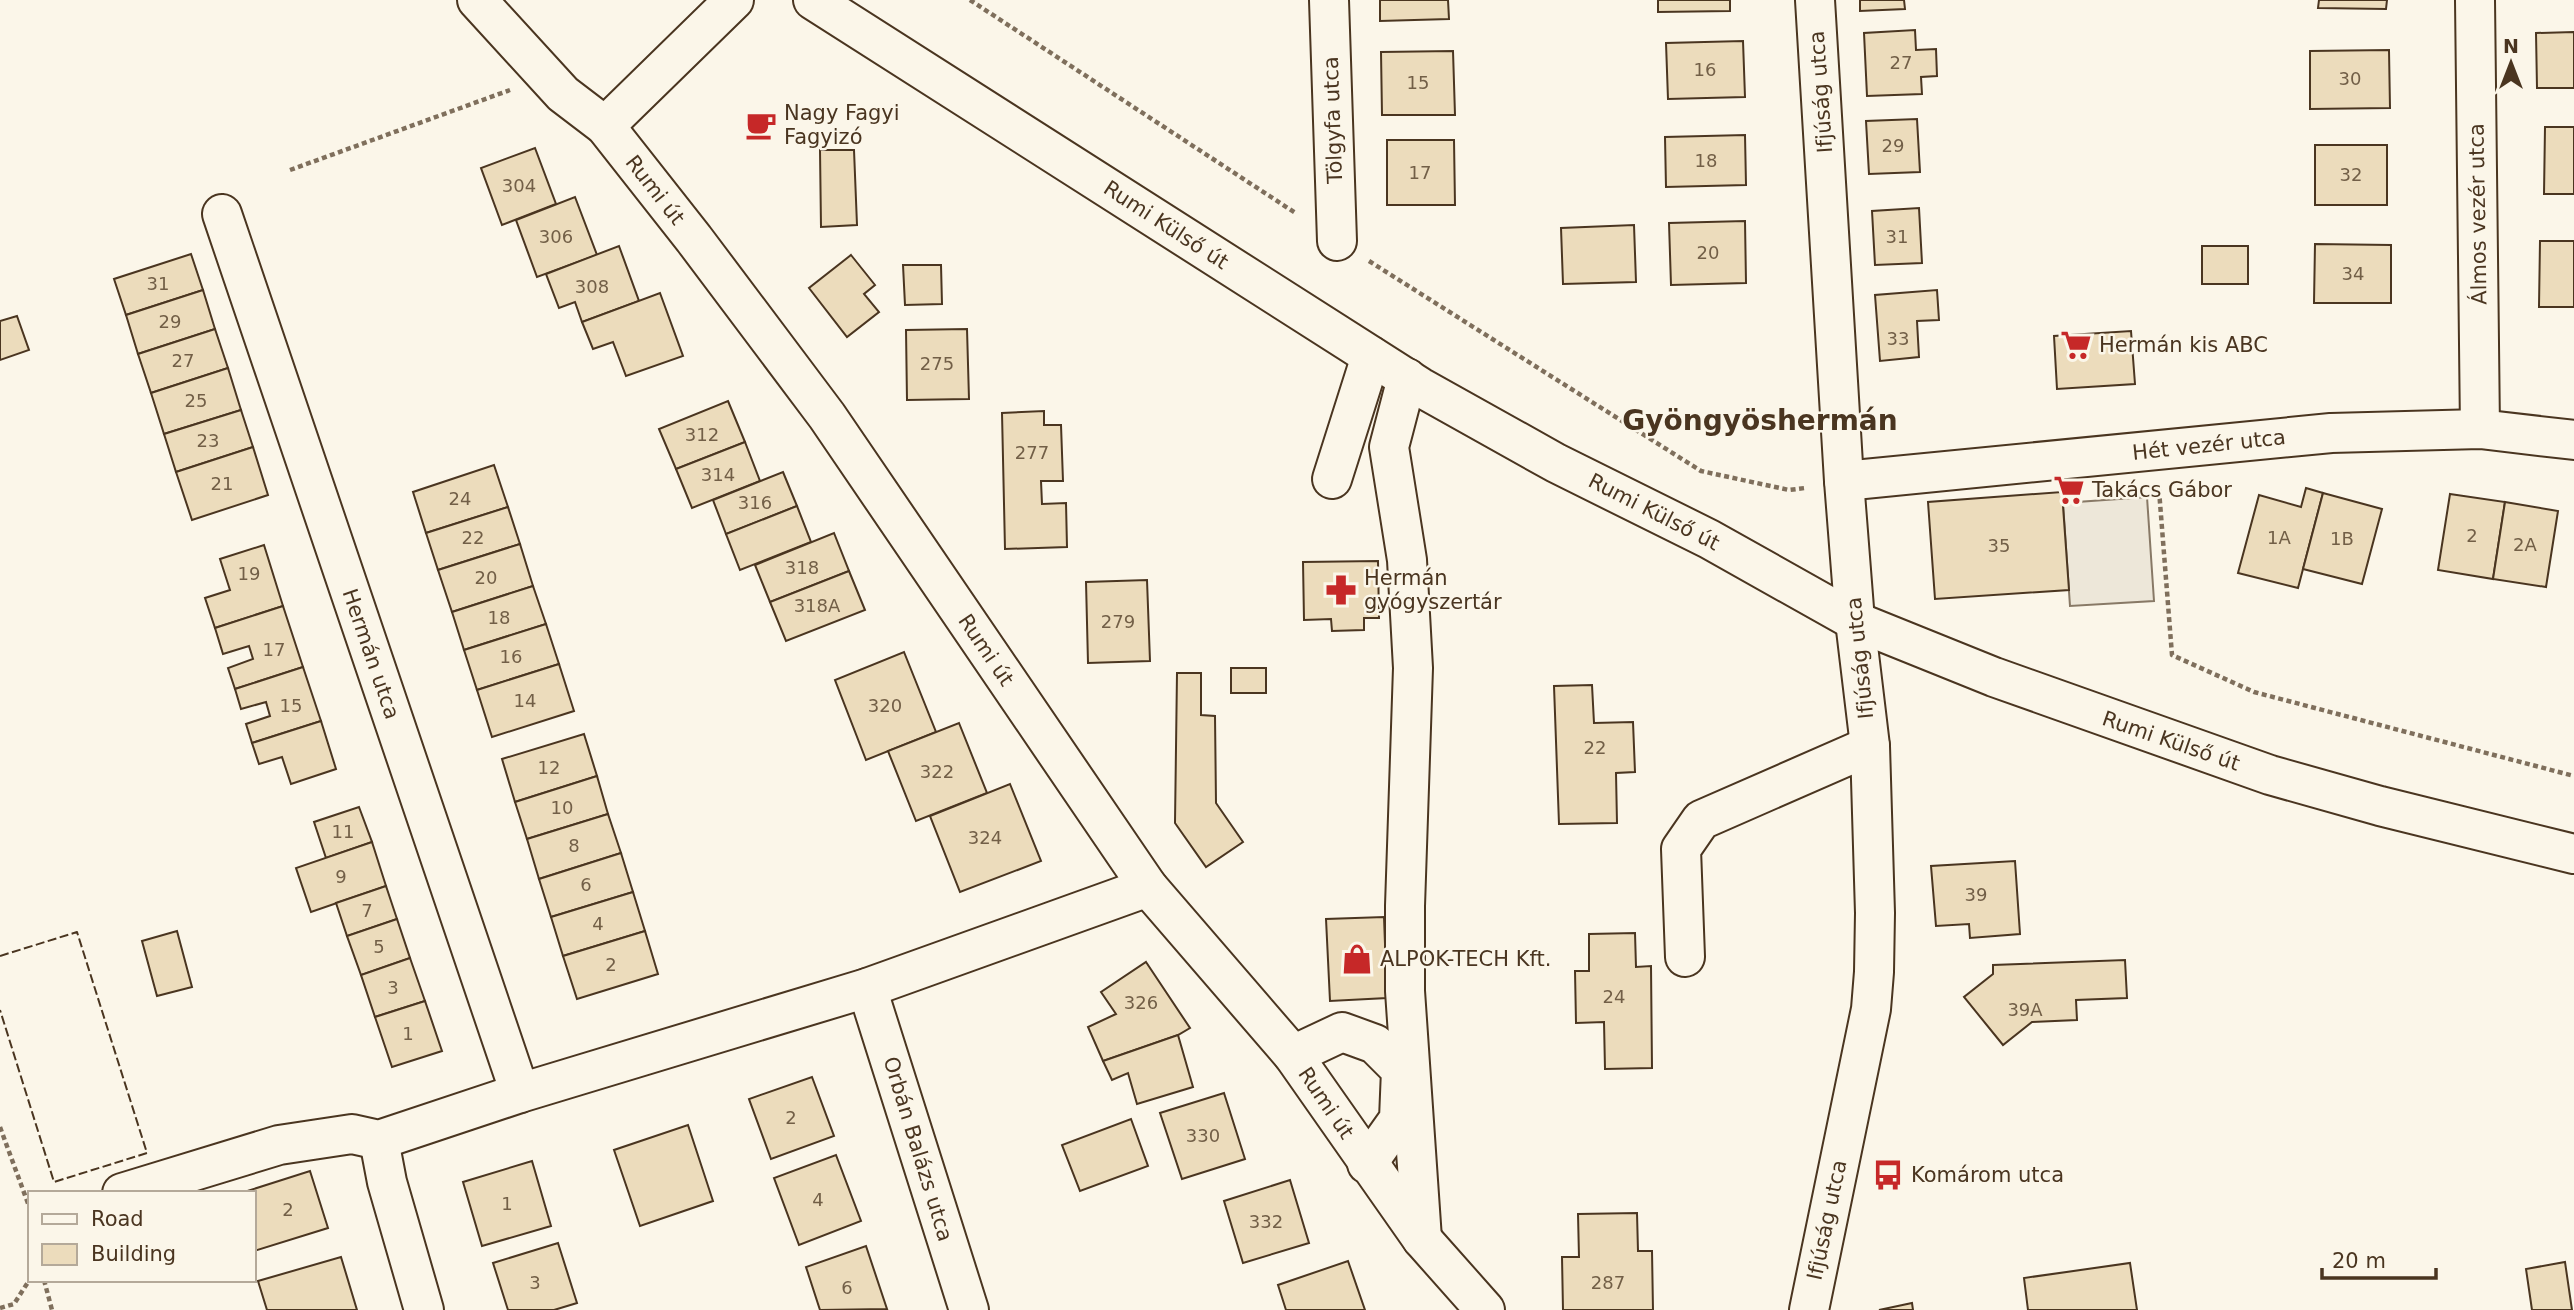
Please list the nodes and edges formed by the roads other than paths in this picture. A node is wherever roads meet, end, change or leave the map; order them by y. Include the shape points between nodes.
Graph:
1 (477, 0) edge
2 (734, 0) edge
3 (813, 0) edge
4 (1329, 0) edge
5 (1815, 0) edge
6 (2475, 0) edge
7 (605, 125) junction
8 (222, 214) dead end
9 (1337, 240) road end
10 (1371, 356) junction
11 (1407, 378) junction
12 (2480, 429) junction
13 (2574, 440) edge
14 (1332, 480) dead end
15 (1844, 481) junction
16 (1855, 621) junction
17 (1870, 746) junction
18 (2574, 854) edge
19 (1148, 887) junction
20 (1685, 957) dead end
21 (867, 988) junction
22 (1293, 1055) junction
23 (520, 1093) junction
24 (379, 1140) junction
25 (1367, 1164) junction
26 (129, 1191) edge
27 (1422, 1239) junction
28 (424, 1310) edge
29 (969, 1310) edge
30 (1485, 1310) edge
31 (1809, 1310) edge

1 - 7 street, Rumi út via 563,94
2 - 7 street
3 - 10 street, Rumi Külső út
4 - 9 street, Tölgyfa utca
5 - 15 street, Ifjúság utca
6 - 12 street, Álmos vezér utca
7 - 19 street, Rumi út via 827,416
8 - 23 street, Hermán utca
10 - 11 street, Rumi Külső út
10 - 14 street
11 - 16 street, Rumi Külső út via 1556,463 1709,539
11 - 27 street via 1389,447 1407,560 1413,668 1405,991
12 - 13 street, Hét vezér utca
12 - 15 street, Hét vezér utca via 2331,433
15 - 16 street, Ifjúság utca
16 - 17 street, Ifjúság utca
16 - 18 street, Rumi Külső út via 1994,677 2270,775
17 - 20 street via 1701,820 1681,849
17 - 31 street, Ifjúság utca via 1875,913 1871,1009
19 - 21 street
19 - 22 street, Rumi út
21 - 23 street
21 - 29 street, Orbán Balázs utca
22 - 25 street, Rumi út
22 - 25 street via 1342,1032 1375,1044 1401,1070 1399,1119
23 - 24 street
24 - 26 street via 352,1134 279,1145
24 - 28 street
25 - 27 street, Rumi út
27 - 30 street, Rumi út

